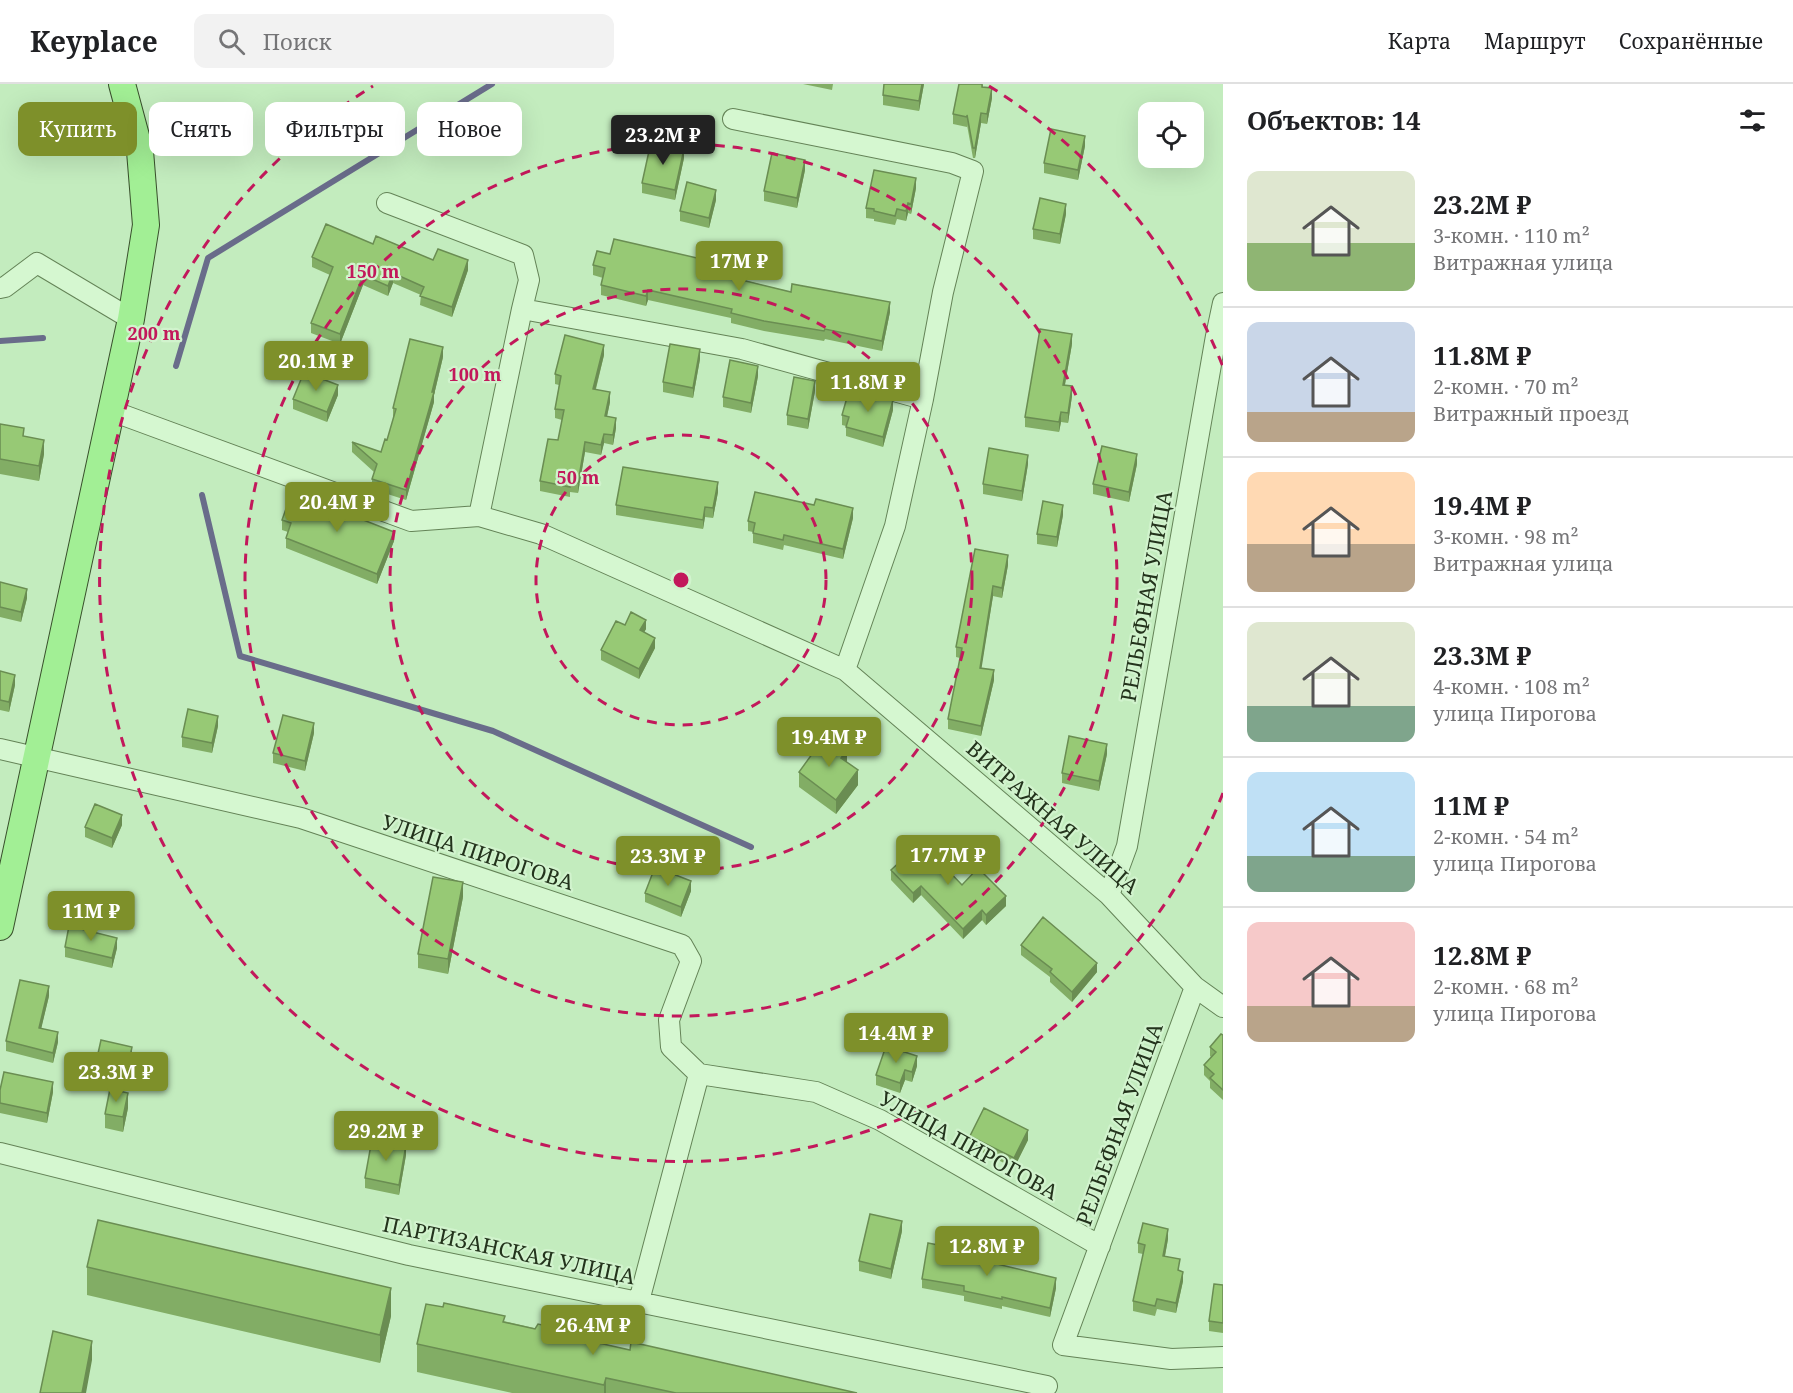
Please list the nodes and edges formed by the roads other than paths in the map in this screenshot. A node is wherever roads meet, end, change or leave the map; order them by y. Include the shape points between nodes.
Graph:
1 (122, 84) edge
2 (733, 120) dead end
3 (387, 202) dead end
4 (0, 288) edge
5 (1223, 303) edge
6 (522, 309) junction
7 (131, 319) junction
8 (1219, 337) edge
9 (923, 399) junction
10 (112, 411) junction
11 (479, 516) junction
12 (845, 670) junction
13 (0, 749) edge
14 (37, 756) junction
15 (1109, 895) junction
16 (0, 927) edge
17 (1196, 987) junction
18 (1223, 1006) edge
19 (699, 1074) junction
20 (0, 1154) edge
21 (1100, 1246) junction
22 (639, 1301) junction
23 (1223, 1357) edge
24 (1047, 1386) dead end

1 - 7 main road via 140,151 146,225
2 - 9 street via 952,163 973,171 943,292
3 - 6 street via 523,255 530,280
4 - 7 street via 38,263
5 - 8 street, РЕЛЬЕФНАЯ УЛИЦА
6 - 9 street via 742,349
6 - 11 street
7 - 10 main road
8 - 15 street, РЕЛЬЕФНАЯ УЛИЦА via 1127,846
9 - 12 street via 895,526
10 - 11 street, ВИТРАЖНАЯ УЛИЦА via 411,521
10 - 14 main road
11 - 12 street, ВИТРАЖНАЯ УЛИЦА via 541,534
12 - 15 street, ВИТРАЖНАЯ УЛИЦА
13 - 14 street, УЛИЦА ПИРОГОВА
14 - 16 main road
14 - 19 street, УЛИЦА ПИРОГОВА via 301,818 682,945 691,961 669,1020 672,1047
15 - 17 street, ВИТРАЖНАЯ УЛИЦА
17 - 18 street, ВИТРАЖНАЯ УЛИЦА
17 - 21 street, РЕЛЬЕФНАЯ УЛИЦА
19 - 21 street, УЛИЦА ПИРОГОВА via 816,1092 869,1115
19 - 22 street
20 - 22 street, ПАРТИЗАНСКАЯ УЛИЦА via 409,1255
21 - 23 street, РЕЛЬЕФНАЯ УЛИЦА via 1063,1345 1171,1359
22 - 24 street, ПАРТИЗАНСКАЯ УЛИЦА

